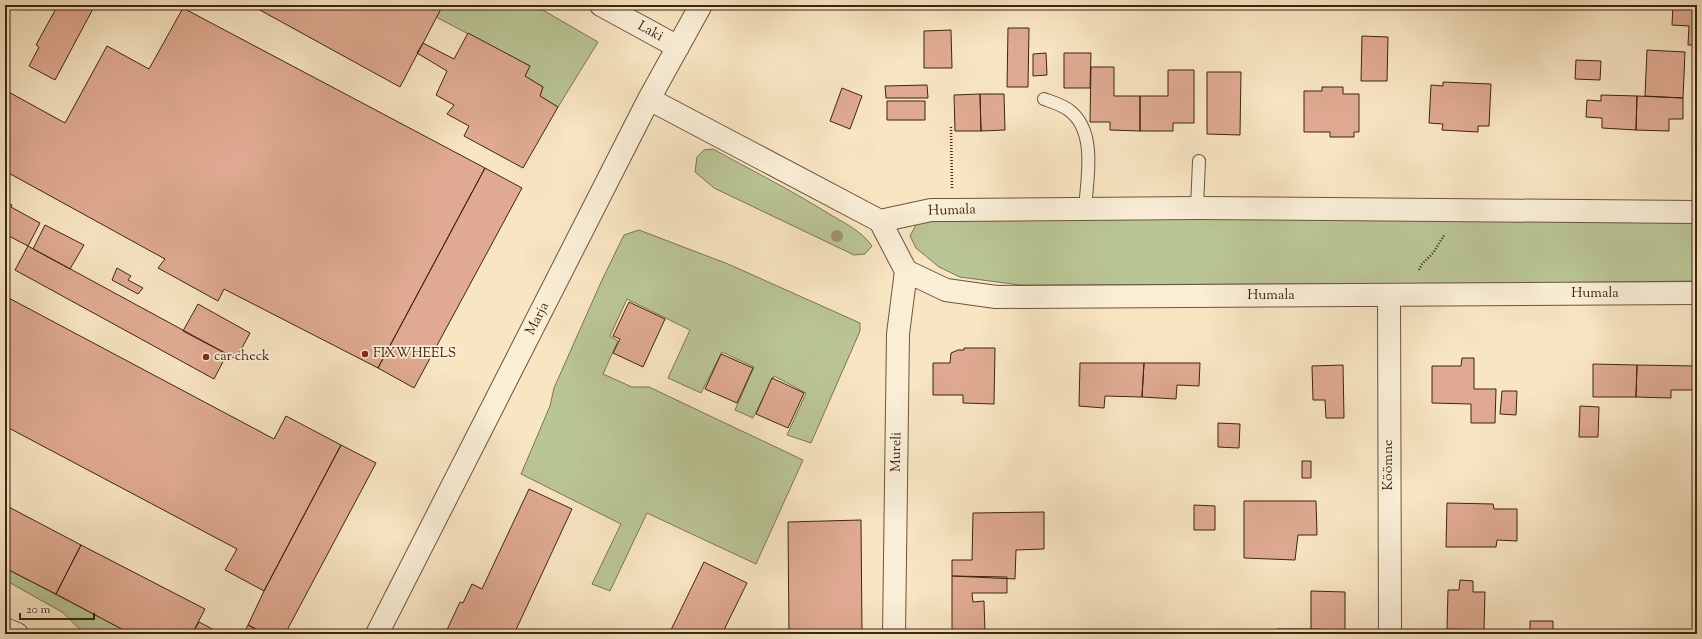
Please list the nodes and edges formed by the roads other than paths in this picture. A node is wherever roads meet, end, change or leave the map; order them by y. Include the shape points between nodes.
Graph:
1 (601, 5) edge
2 (701, 5) edge
3 (678, 47) junction
4 (649, 99) junction
5 (1044, 99) dead end
6 (1199, 161) dead end
7 (1197, 208) junction
8 (1085, 209) junction
9 (1697, 212) edge
10 (880, 221) junction
11 (906, 271) junction
12 (1697, 293) edge
13 (1395, 295) junction
14 (5, 629) edge
15 (17, 634) edge
16 (377, 634) edge
17 (894, 634) edge
18 (1390, 634) edge

1 - 3 street, Laki
2 - 3 street, Marja
3 - 4 street, Marja
4 - 10 street
4 - 16 street, Marja
5 - 8 lane via 1070,111 1082,125 1087,142 1088,164
6 - 7 lane
7 - 8 street, Humala
7 - 9 street, Humala
8 - 10 street, Humala via 931,210
10 - 11 street
11 - 13 street, Humala via 946,290 996,297
11 - 17 street, Mureli via 898,334
12 - 13 street, Humala
13 - 18 street, Köömne
14 - 15 street

